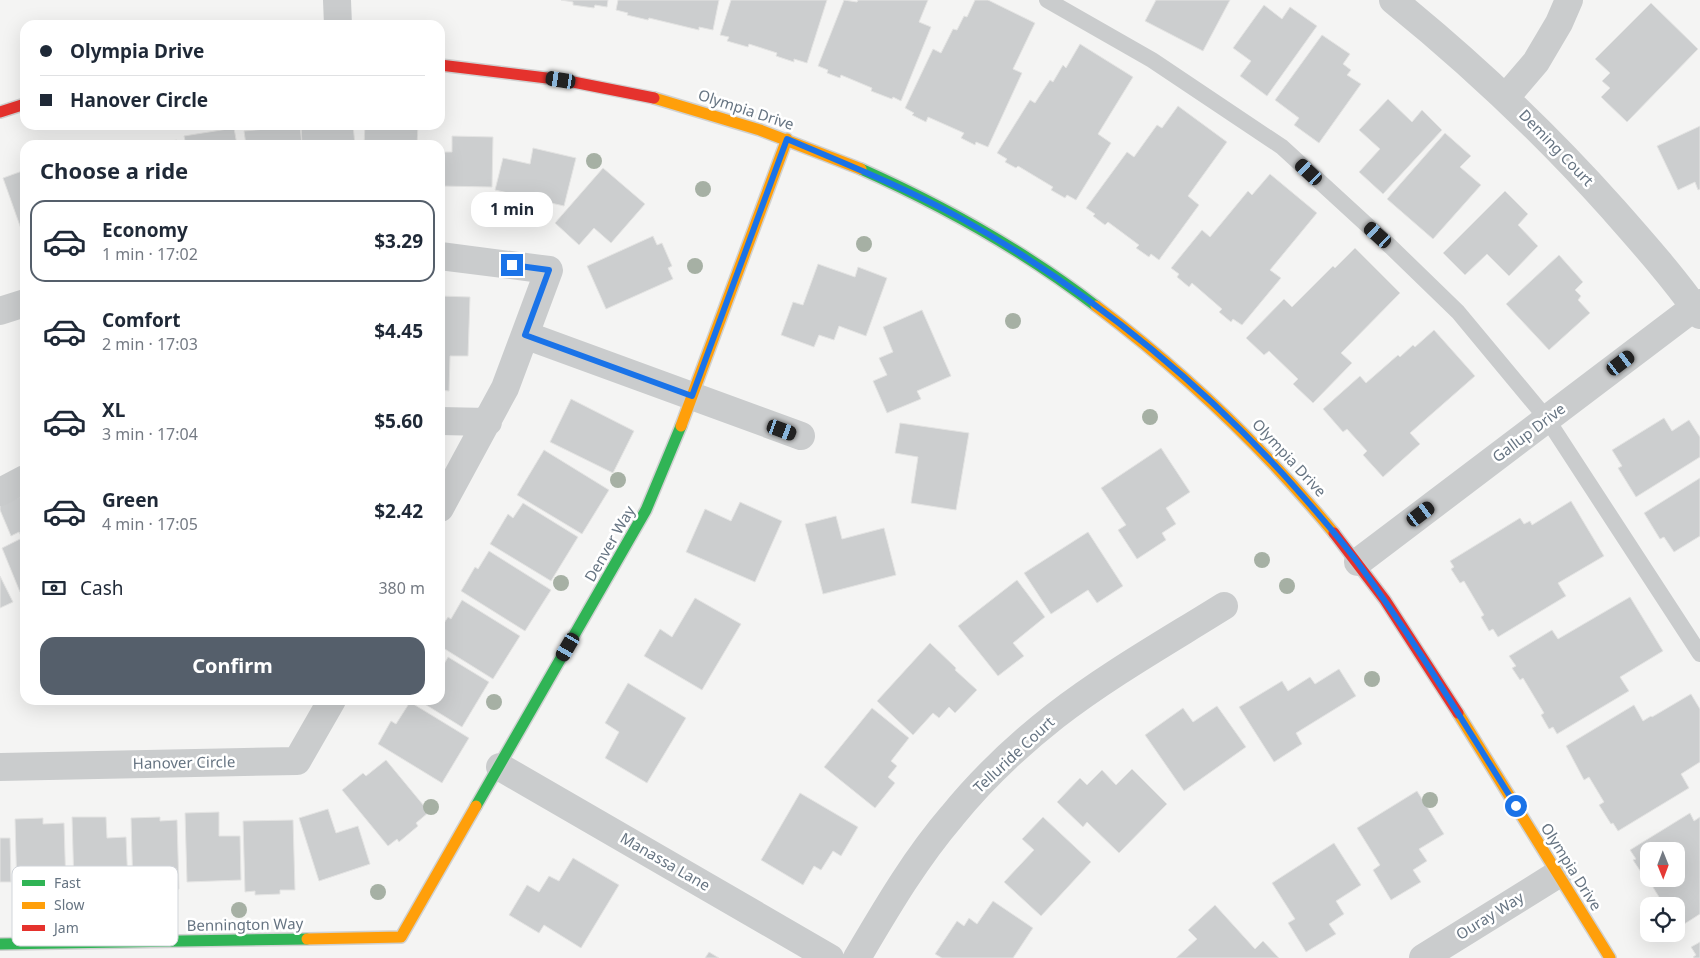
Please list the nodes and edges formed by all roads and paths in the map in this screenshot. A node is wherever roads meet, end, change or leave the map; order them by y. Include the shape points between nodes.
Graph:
1 (337, 0) edge
2 (1047, 0) edge
3 (1393, 0) edge
4 (1569, 0) edge
5 (338, 20) edge
6 (445, 65) edge
7 (1506, 98) junction
8 (20, 106) edge
9 (0, 112) edge
10 (787, 139) junction
11 (445, 256) edge
12 (20, 304) edge
13 (1698, 308) edge
14 (0, 311) edge
15 (525, 335) junction
16 (692, 396) junction
17 (1547, 419) junction
18 (445, 421) edge
19 (488, 422) junction
20 (801, 436) dead end
21 (20, 482) edge
22 (0, 492) edge
23 (445, 499) edge
24 (1358, 562) junction
25 (1224, 606) dead end
26 (1700, 654) edge
27 (329, 705) edge
28 (0, 767) edge
29 (500, 767) junction
30 (1558, 874) junction
31 (401, 938) joint
32 (178, 941) edge
33 (830, 958) edge
34 (857, 958) edge
35 (1423, 958) edge
36 (1610, 958) edge

1 - 5 street
2 - 17 lane via 1152,60 1282,147 1458,312
3 - 7 street, Deming Court
4 - 7 street via 1536,62
6 - 10 street, Olympia Drive via 509,71 596,85 682,106
7 - 13 street, Deming Court via 1576,167
8 - 9 street
10 - 16 street, Denver Way
10 - 24 street, Olympia Drive via 883,179 961,219 1037,264 1109,314 1242,430 1316,510
11 - 15 street via 549,270
12 - 14 street
13 - 17 street, Gallup Drive
15 - 16 street
15 - 19 street via 506,388
16 - 20 street
16 - 29 street, Denver Way via 646,510
17 - 24 street, Gallup Drive
17 - 26 lane
18 - 19 street
19 - 23 street
21 - 22 street
24 - 30 street, Olympia Drive via 1410,637
25 - 34 street, Telluride Court via 1092,690 1001,763 951,816 908,874
27 - 28 street, Hanover Circle via 297,761
29 - 31 street, Denver Way
29 - 33 street, Manassa Lane
30 - 35 street, Ouray Way
30 - 36 street, Olympia Drive
31 - 32 street, Bennington Way

